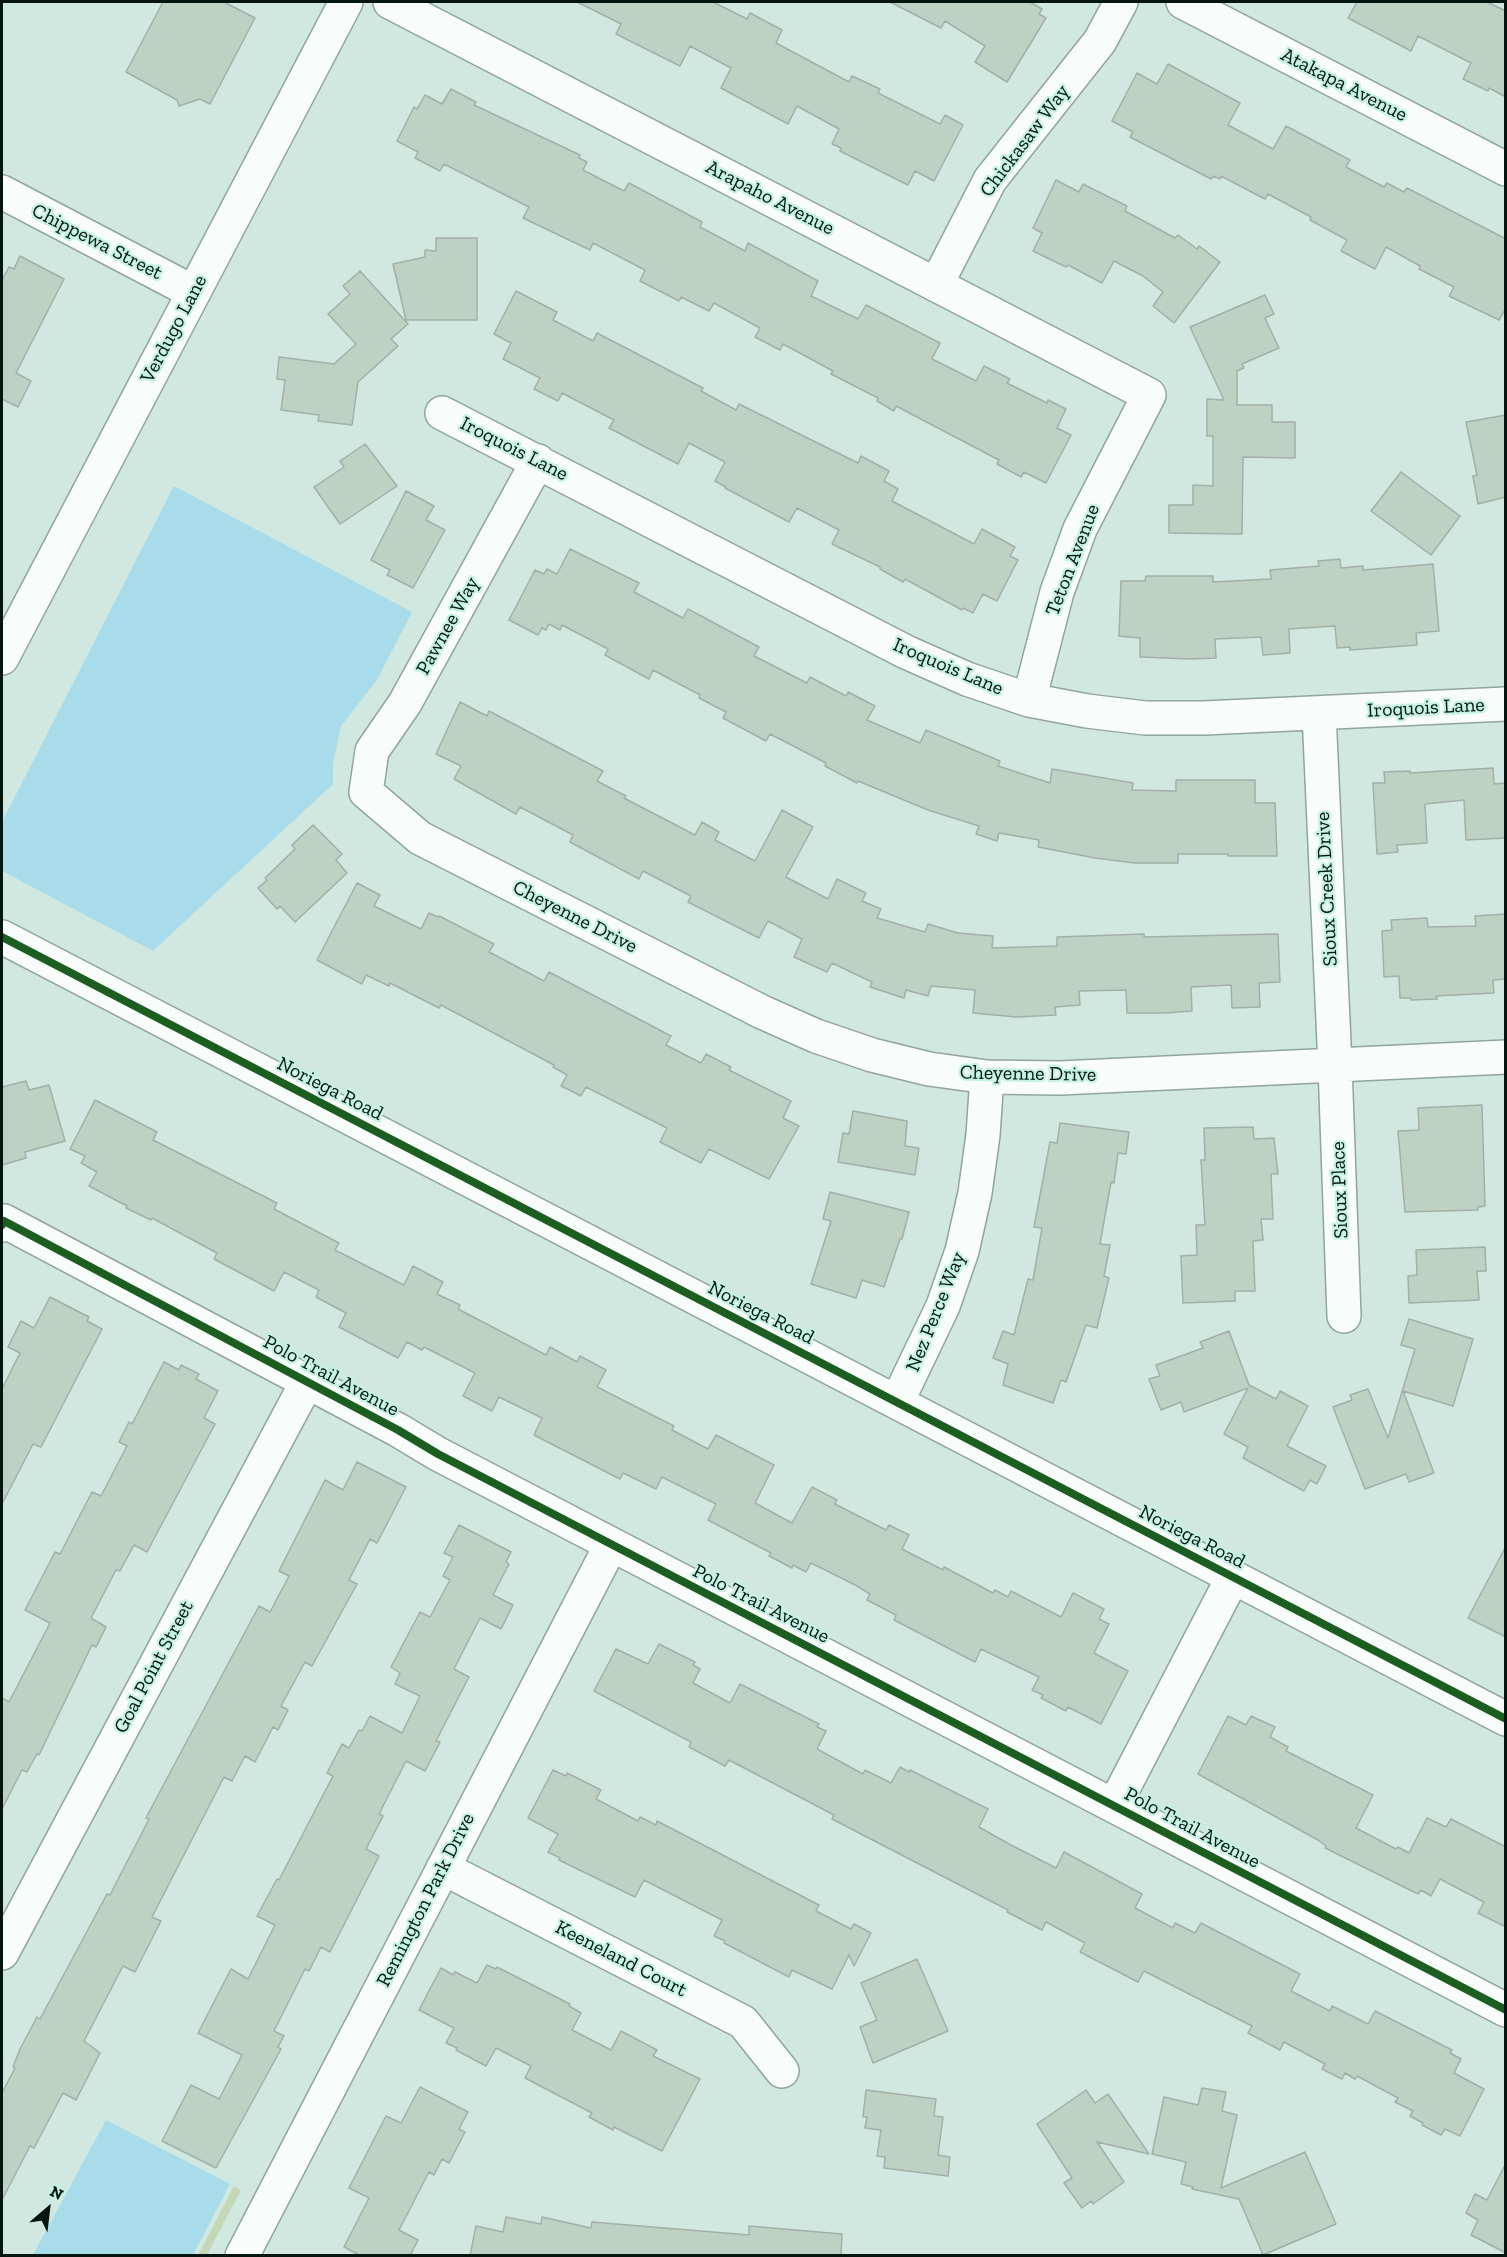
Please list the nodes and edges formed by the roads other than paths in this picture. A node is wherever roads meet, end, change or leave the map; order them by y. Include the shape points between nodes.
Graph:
1 (346, 2) edge
2 (390, 2) edge
3 (1121, 2) edge
4 (1183, 2) edge
5 (1506, 169) edge
6 (2, 192) edge
7 (936, 285) junction
8 (193, 292) junction
9 (1149, 395) joint
10 (442, 413) dead end
11 (538, 461) junction
12 (2, 658) edge
13 (1029, 700) junction
14 (1506, 704) edge
15 (1319, 713) junction
16 (366, 792) joint
17 (2, 937) edge
18 (1506, 1057) edge
19 (1335, 1065) junction
20 (987, 1077) junction
21 (3, 1223) edge
22 (1344, 1316) dead end
23 (307, 1382) junction
24 (897, 1402) junction
25 (611, 1545) junction
26 (1233, 1577) junction
27 (1506, 1719) edge
28 (1114, 1806) junction
29 (443, 1868) junction
30 (2, 1953) edge
31 (1506, 2010) edge
32 (782, 2070) dead end
33 (250, 2253) edge

1 - 8 street, Verdugo Lane
2 - 7 street, Arapaho Avenue
3 - 7 street, Chickasaw Way via 1100,41 990,180
4 - 5 street, Atakapa Avenue
6 - 8 street, Chippewa Street
7 - 9 street, Arapaho Avenue
8 - 12 street, Verdugo Lane
9 - 13 street, Teton Avenue via 1080,529 1057,591
10 - 11 street, Iroquois Lane
11 - 13 street, Iroquois Lane via 906,652
11 - 16 street, Pawnee Way via 405,703 372,751
13 - 15 street, Iroquois Lane via 1145,718
14 - 15 street, Iroquois Lane
15 - 19 street, Sioux Creek Drive
16 - 20 street, Cheyenne Drive via 420,838 795,1027 872,1055 929,1069
17 - 24 street, Noriega Road
18 - 19 street, Cheyenne Drive
19 - 20 street, Cheyenne Drive via 1060,1078
19 - 22 street, Sioux Place
20 - 24 street, Nez Perce Way via 975,1193 962,1251 943,1306
21 - 23 street, Polo Trail Avenue
23 - 25 street, Polo Trail Avenue
23 - 30 street, Goal Point Street
24 - 26 street, Noriega Road
25 - 28 street, Polo Trail Avenue
25 - 29 street, Remington Park Drive
26 - 27 street, Noriega Road
26 - 28 street
28 - 31 street, Polo Trail Avenue
29 - 32 street, Keeneland Court via 743,2022
29 - 33 street, Remington Park Drive

